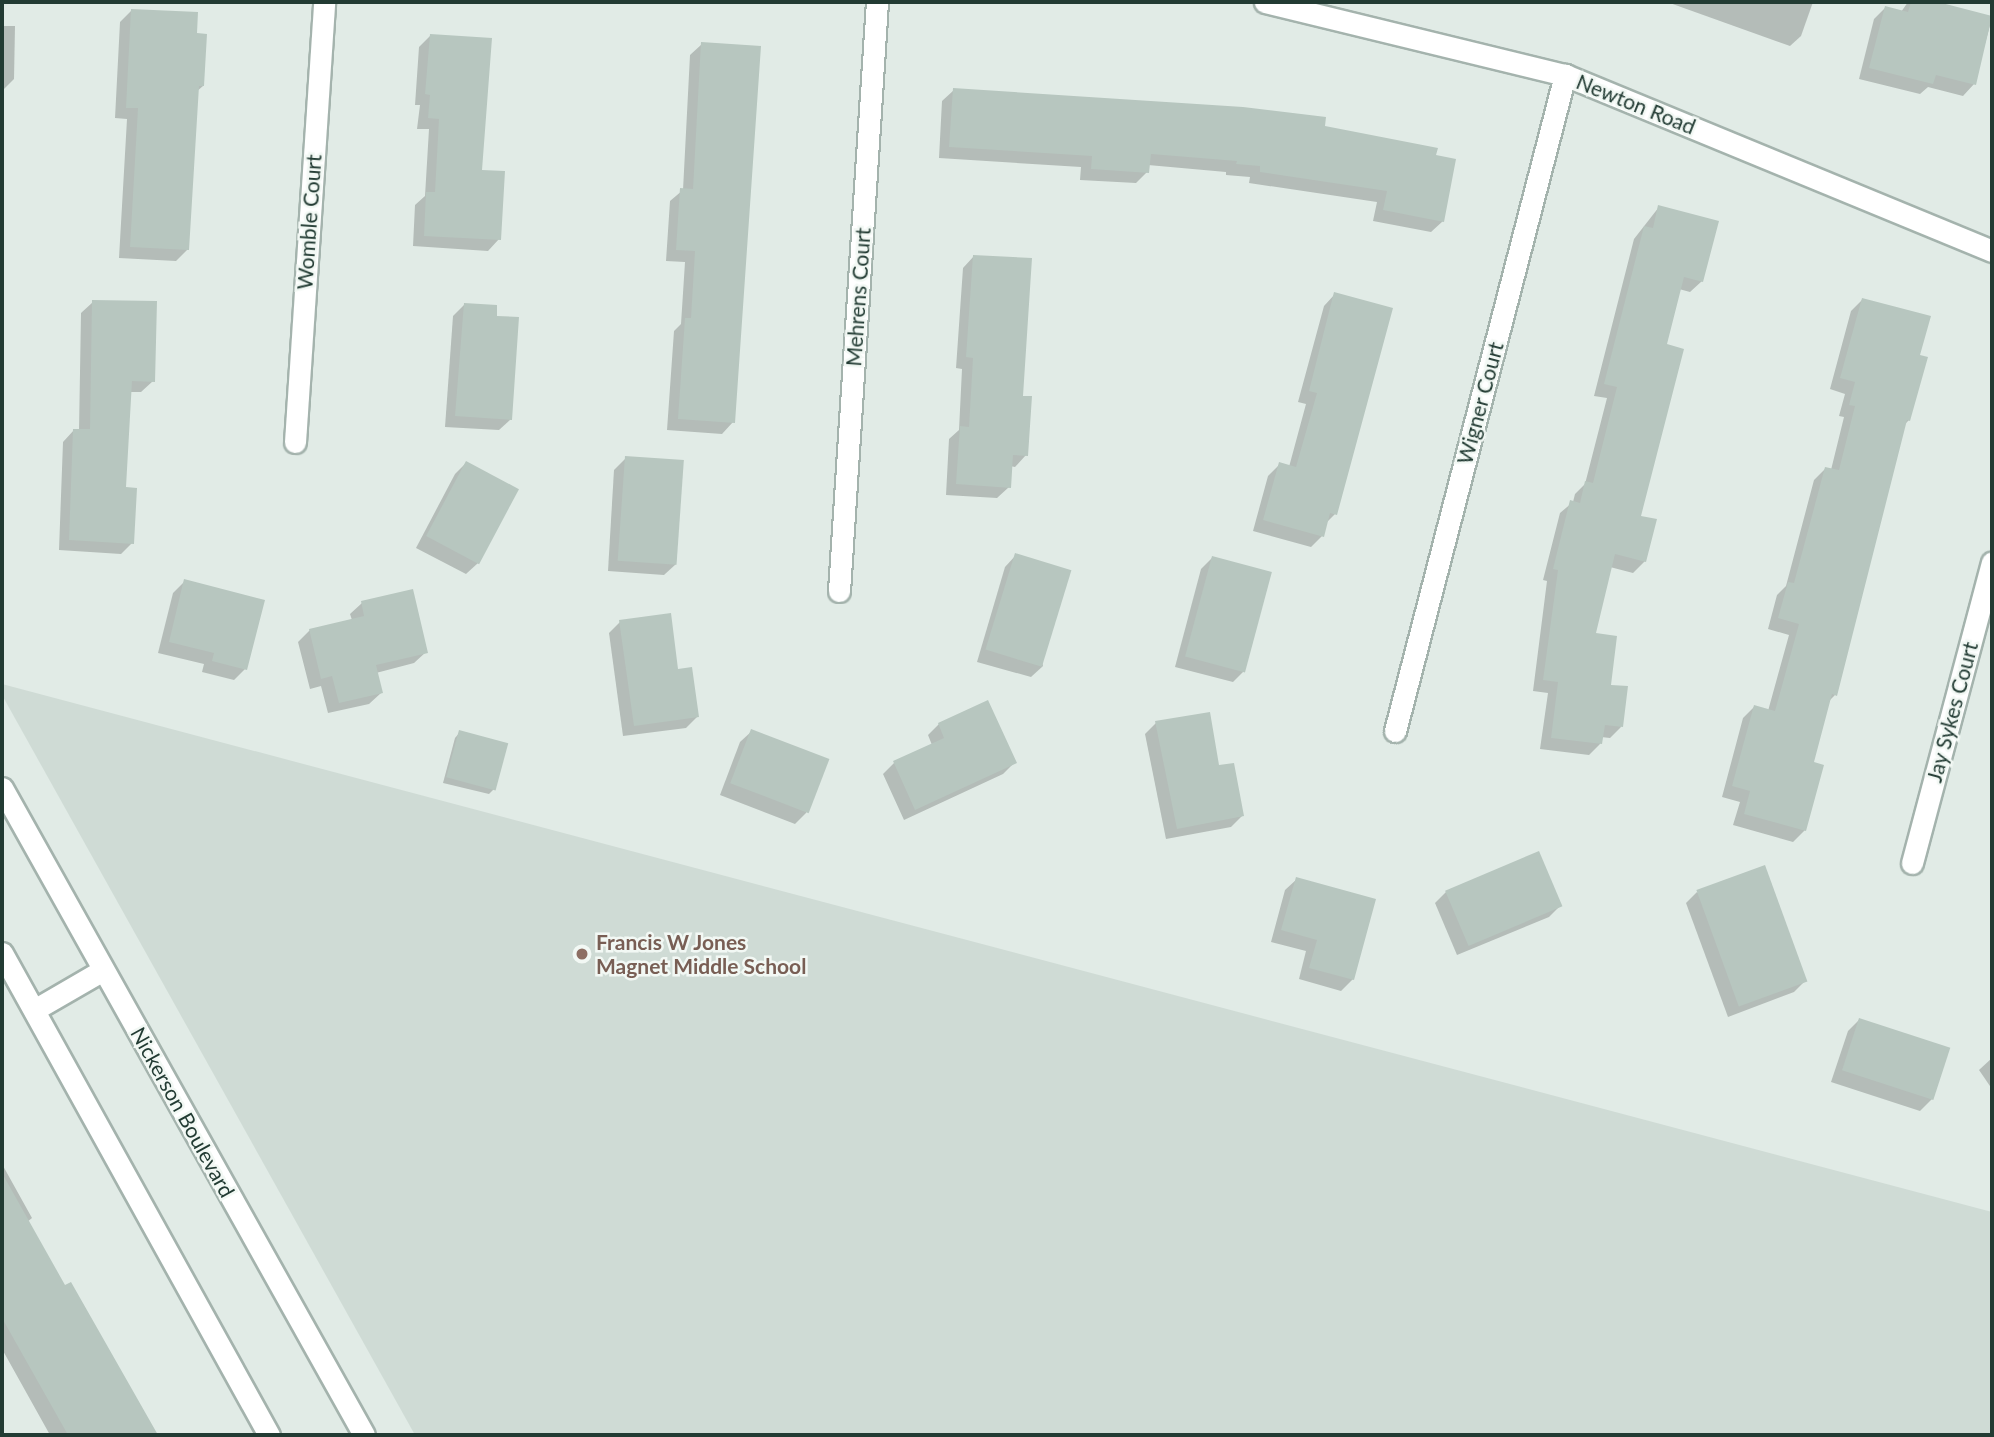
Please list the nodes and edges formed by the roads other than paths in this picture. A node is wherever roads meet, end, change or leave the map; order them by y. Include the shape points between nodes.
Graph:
1 (324, 2) edge
2 (877, 2) edge
3 (1265, 2) edge
4 (1565, 75) junction
5 (1992, 251) edge
6 (295, 442) dead end
7 (1992, 562) edge
8 (839, 592) dead end
9 (1395, 731) dead end
10 (2, 788) edge
11 (1912, 863) dead end
12 (2, 953) edge
13 (103, 970) junction
14 (34, 1010) junction
15 (269, 1435) edge
16 (364, 1435) edge

1 - 6 street, Womble Court
2 - 8 street, Mehrens Court
3 - 4 street, Newton Road
4 - 5 street, Newton Road
4 - 9 street, Wigner Court
7 - 11 street, Jay Sykes Court
10 - 13 street, Nickerson Boulevard
12 - 14 street
13 - 14 street
13 - 16 street, Nickerson Boulevard
14 - 15 street

